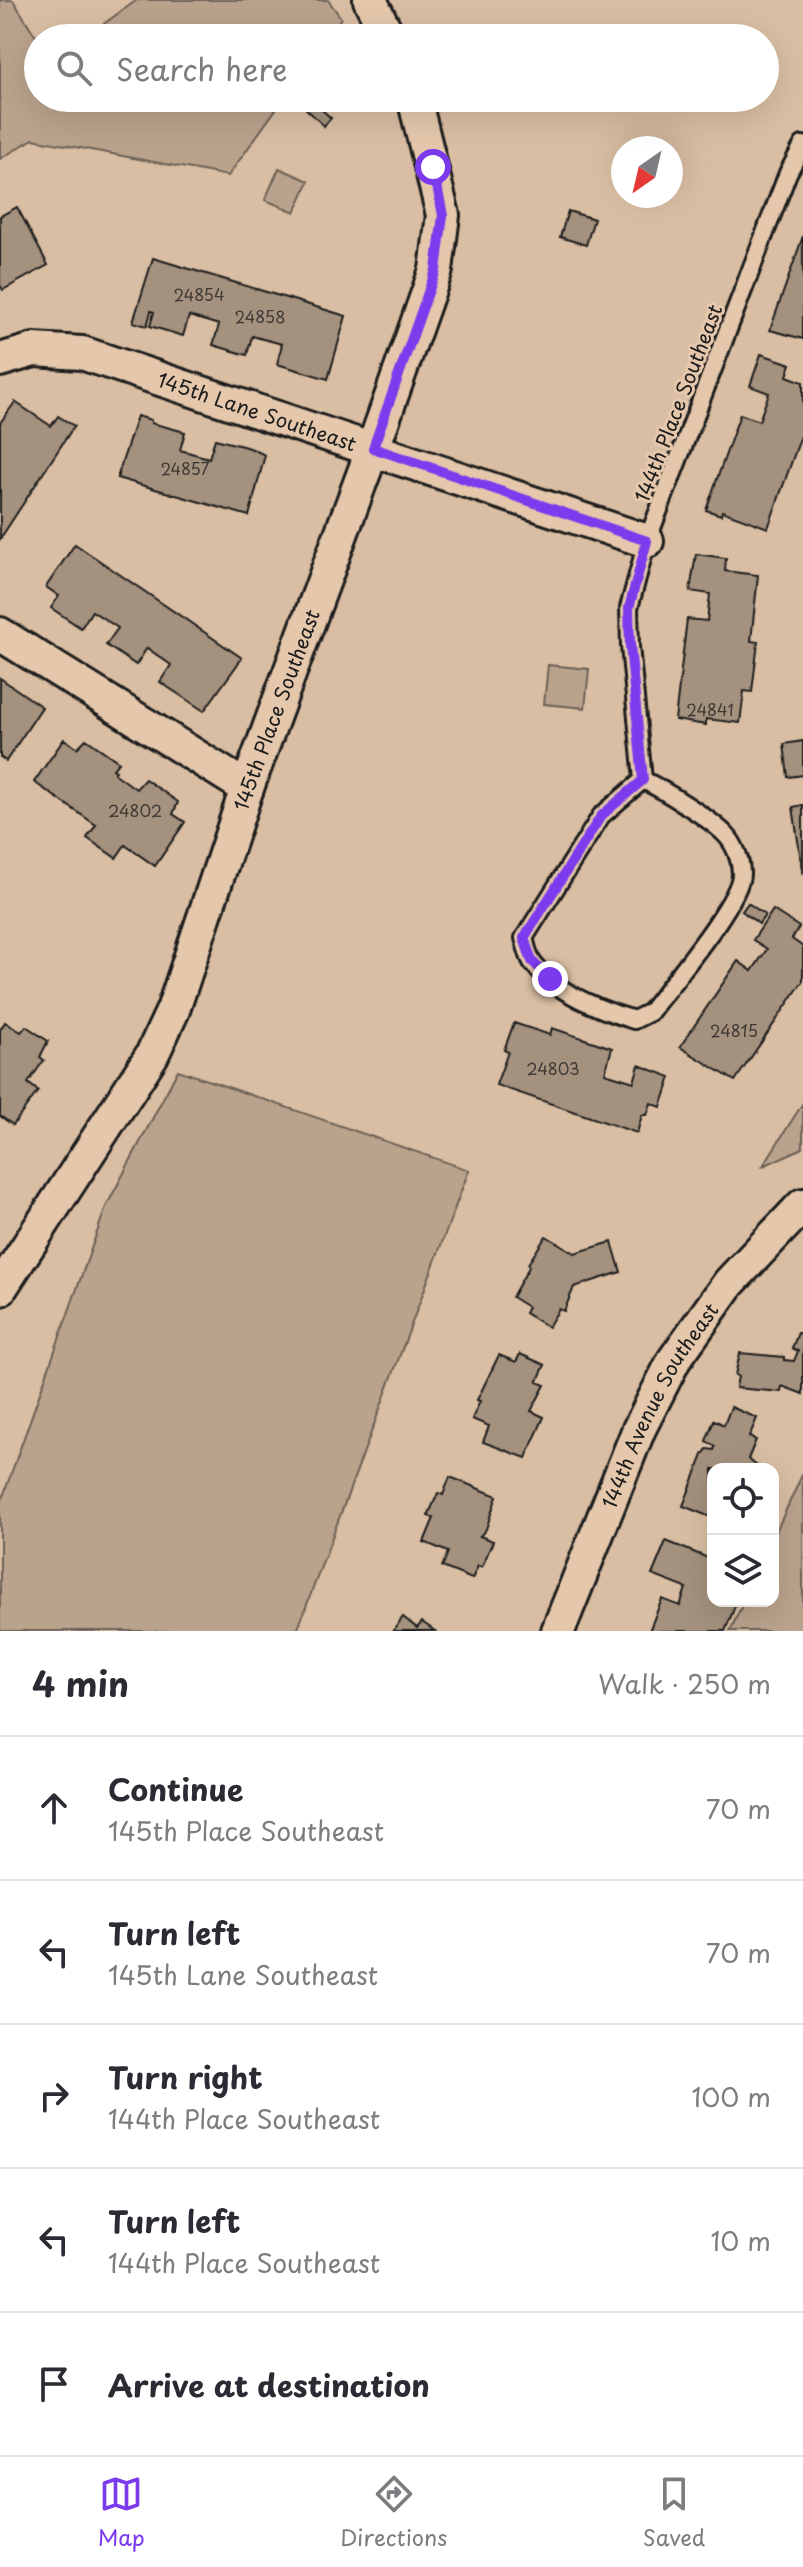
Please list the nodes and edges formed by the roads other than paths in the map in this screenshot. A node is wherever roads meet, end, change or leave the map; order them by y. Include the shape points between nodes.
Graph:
1 (370, 0) edge
2 (382, 24) edge
3 (417, 112) edge
4 (803, 145) edge
5 (0, 360) edge
6 (373, 448) junction
7 (647, 541) junction
8 (0, 634) edge
9 (643, 780) junction
10 (247, 788) junction
11 (803, 1205) edge
12 (0, 1289) edge
13 (558, 1631) edge

1 - 2 street
3 - 6 street, 145th Place Southeast via 443,215 436,270
4 - 7 lane, 144th Place Southeast
5 - 6 street, 145th Lane Southeast via 34,350 82,353
6 - 7 street, 145th Lane Southeast
6 - 10 street, 145th Place Southeast
7 - 9 lane, 144th Place Southeast via 629,608
8 - 10 street
9 - 9 lane via 725,835 737,854 741,876 726,908 650,1012 634,1020 596,1008 550,979 532,961 524,938 601,816
10 - 12 street, 145th Place Southeast via 173,1010 152,1055
11 - 13 street, 144th Avenue Southeast via 729,1283 674,1360 639,1429

